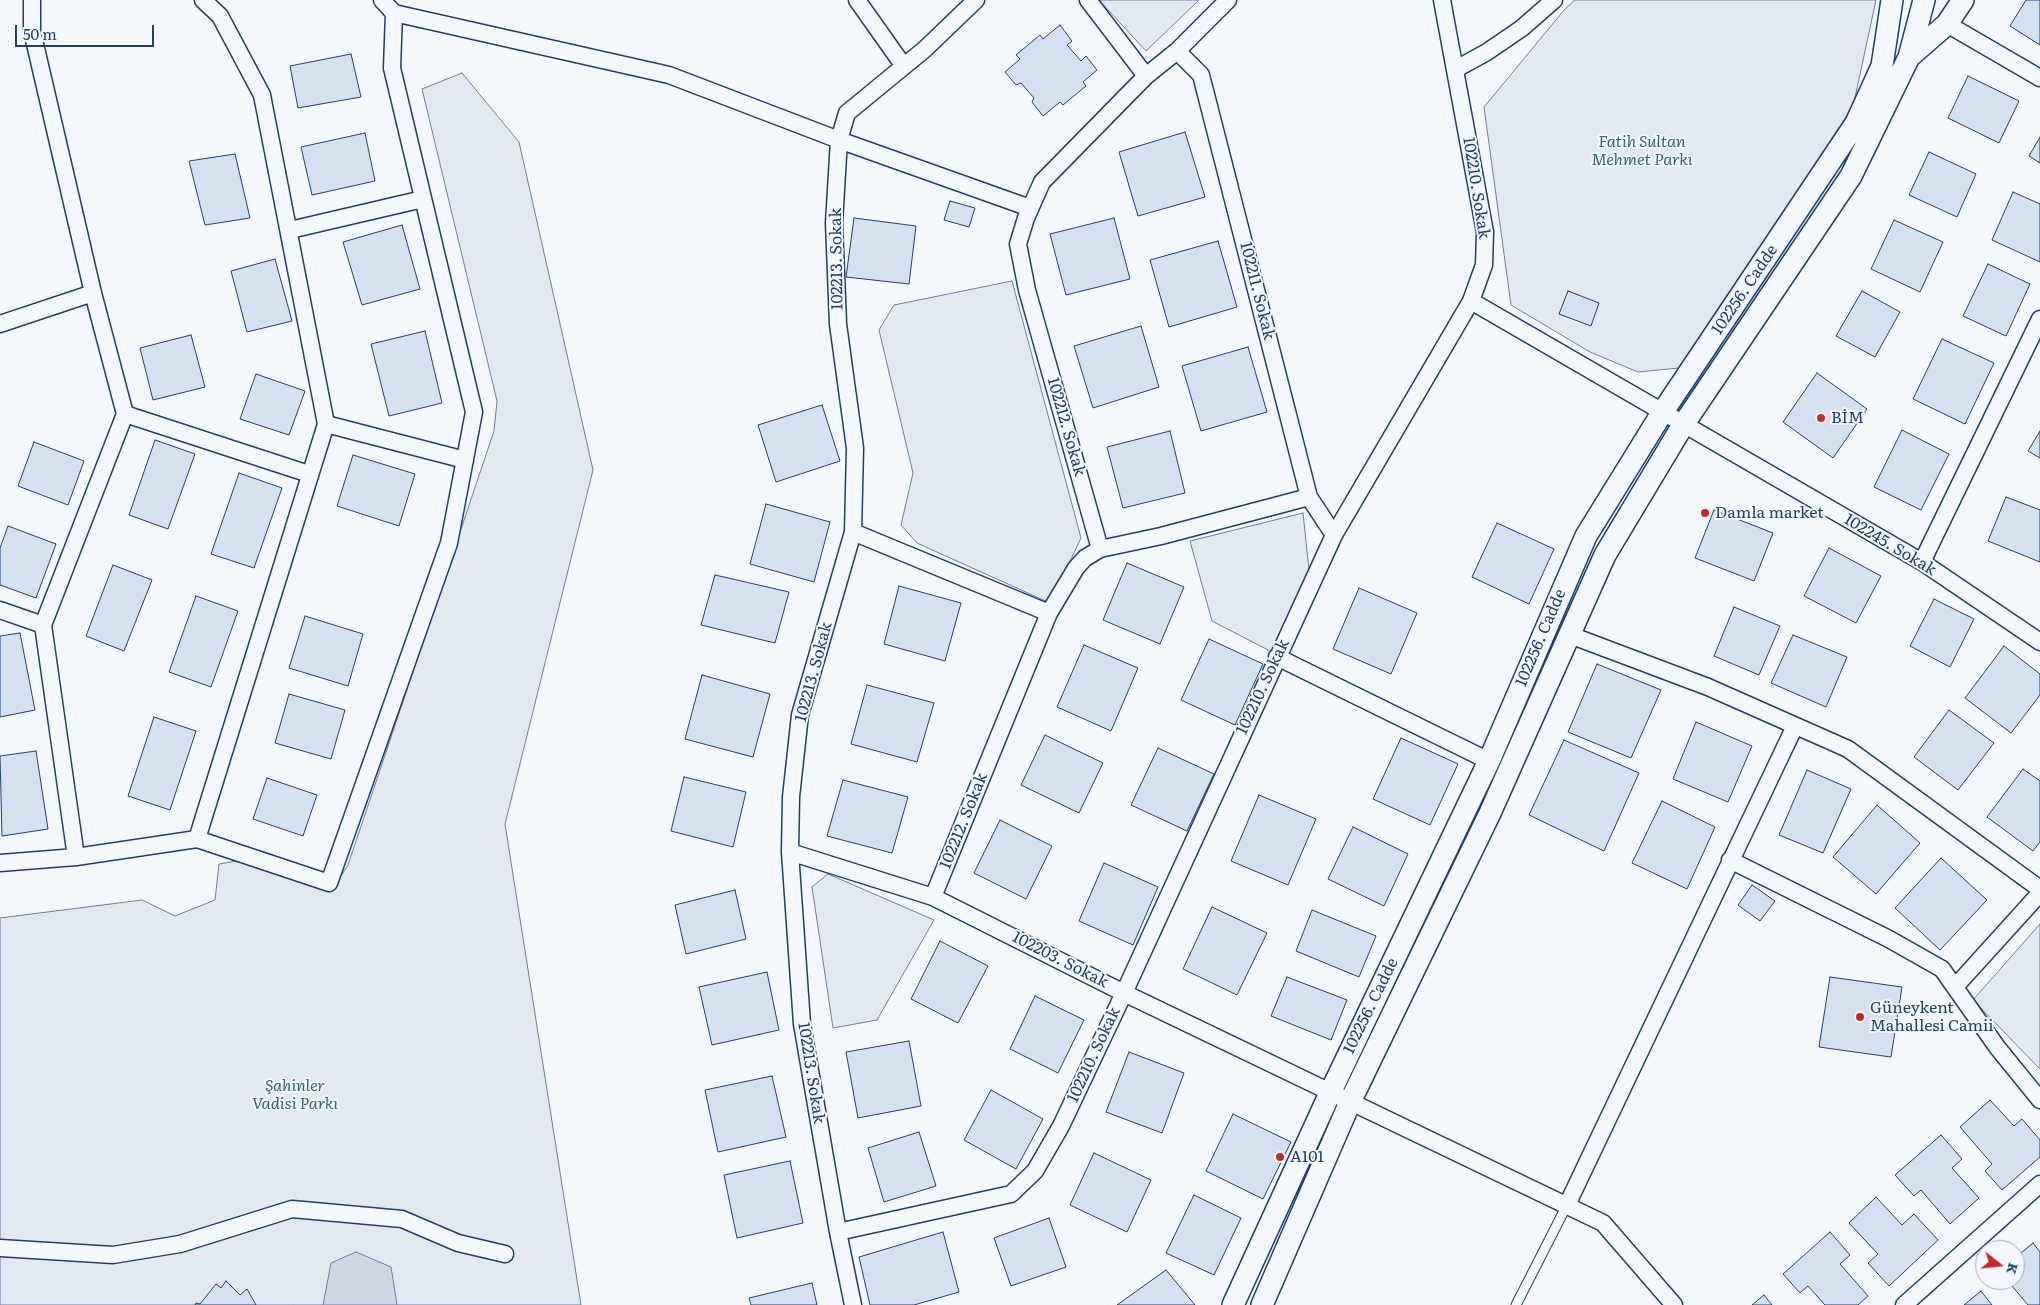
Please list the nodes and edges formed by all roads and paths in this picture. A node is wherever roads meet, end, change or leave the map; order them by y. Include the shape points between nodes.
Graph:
1 (32, 0) edge
2 (203, 0) edge
3 (382, 0) edge
4 (857, 0) edge
5 (976, 0) edge
6 (1088, 0) edge
7 (1228, 0) edge
8 (1442, 0) edge
9 (1554, 0) edge
10 (1892, 0) edge
11 (1924, 0) edge
12 (1963, 0) edge
13 (394, 13) junction
14 (1947, 24) junction
15 (1176, 51) junction
16 (1909, 57) junction
17 (903, 65) junction
18 (1456, 69) junction
19 (1146, 76) junction
20 (2040, 78) edge
21 (839, 140) junction
22 (423, 198) junction
23 (1030, 208) junction
24 (290, 230) junction
25 (93, 294) junction
26 (1471, 301) junction
27 (2040, 319) edge
28 (0, 324) edge
29 (2036, 341) edge
30 (1662, 413) junction
31 (125, 414) junction
32 (326, 424) junction
33 (1683, 425) junction
34 (465, 460) junction
35 (309, 474) junction
36 (1309, 497) junction
37 (854, 532) junction
38 (1334, 535) junction
39 (1100, 549) junction
40 (1922, 562) junction
41 (0, 610) edge
42 (1049, 613) junction
43 (43, 625) junction
44 (1570, 635) junction
45 (2040, 642) edge
46 (1277, 657) junction
47 (1796, 726) junction
48 (1488, 760) junction
49 (197, 839) junction
50 (790, 852) junction
51 (76, 857) junction
52 (1730, 860) junction
53 (0, 863) edge
54 (2040, 891) edge
55 (934, 896) junction
56 (1955, 987) junction
57 (1124, 993) junction
58 (1331, 1091) junction
59 (1351, 1100) junction
60 (2040, 1100) edge
61 (2040, 1184) edge
62 (1567, 1205) junction
63 (838, 1232) junction
64 (0, 1248) edge
65 (505, 1254) dead end
66 (853, 1305) edge
67 (1233, 1305) edge
68 (1262, 1305) edge
69 (1516, 1305) edge
70 (1674, 1305) edge
71 (1904, 1305) edge

1 - 25 street via 32,31
2 - 24 street via 220,16 262,95
3 - 13 street
4 - 17 street
5 - 17 street, 102213. Sokak via 926,49
6 - 19 street
7 - 15 street, 102212. Sokak
8 - 18 street, 102210. Sokak
9 - 18 street via 1522,28
10 - 30 street, 102256. Cadde via 1882,66 1856,123
11 - 16 street, 102256. Cadde
12 - 14 street
13 - 21 street via 669,75
13 - 22 street via 392,68
14 - 16 street
14 - 20 street
15 - 19 street, 102212. Sokak
15 - 36 street, 102211. Sokak via 1202,75
16 - 33 street, 102256. Cadde via 1851,176
17 - 21 street, 102213. Sokak via 847,113
18 - 26 street, 102210. Sokak via 1485,232 1484,265
19 - 23 street, 102212. Sokak via 1042,182
21 - 23 street
21 - 37 street, 102213. Sokak via 834,223 838,324 855,448
22 - 24 street
22 - 34 street via 474,412
23 - 39 street, 102212. Sokak via 1018,244 1027,290
24 - 32 street
25 - 28 street
25 - 31 street
26 - 30 street, 102245. Sokak
26 - 38 street, 102210. Sokak
27 - 29 street
29 - 40 street
30 - 33 street, 102245. Sokak
30 - 48 street, 102256. Cadde via 1586,536
31 - 35 street
31 - 43 street
32 - 34 street
32 - 35 street
33 - 40 street, 102245. Sokak
33 - 44 street, 102256. Cadde via 1605,555
34 - 49 street via 449,542 329,883
35 - 49 street
36 - 38 street, 102211. Sokak
36 - 39 street
37 - 42 street
37 - 50 street, 102213. Sokak via 800,715 791,797
38 - 46 street, 102210. Sokak
39 - 42 street, 102212. Sokak via 1076,568
40 - 45 street, 102245. Sokak
41 - 43 street
42 - 55 street, 102212. Sokak
43 - 51 street
44 - 47 street
44 - 59 street, 102256. Cadde via 1490,813
46 - 48 street
46 - 57 street, 102210. Sokak
47 - 52 street
47 - 54 street via 1848,750
48 - 58 street, 102256. Cadde
49 - 51 street
50 - 55 street, 102203. Sokak
50 - 63 street, 102213. Sokak via 802,1024
51 - 53 street
52 - 56 street via 1890,939 1942,969
52 - 62 street
54 - 56 street
55 - 57 street, 102203. Sokak
56 - 60 street via 1997,1047
57 - 58 street, 102203. Sokak
57 - 63 street, 102210. Sokak via 1057,1134 1035,1171 1011,1194
58 - 59 street, 102203. Sokak
58 - 67 street, 102256. Cadde
59 - 62 street, 102203. Sokak
59 - 68 street, 102256. Cadde
61 - 71 street
62 - 69 lane
62 - 70 street, 102203. Sokak via 1603,1224
63 - 66 street, 102213. Sokak
64 - 65 street via 113,1255 180,1244 292,1209 402,1219 458,1243

